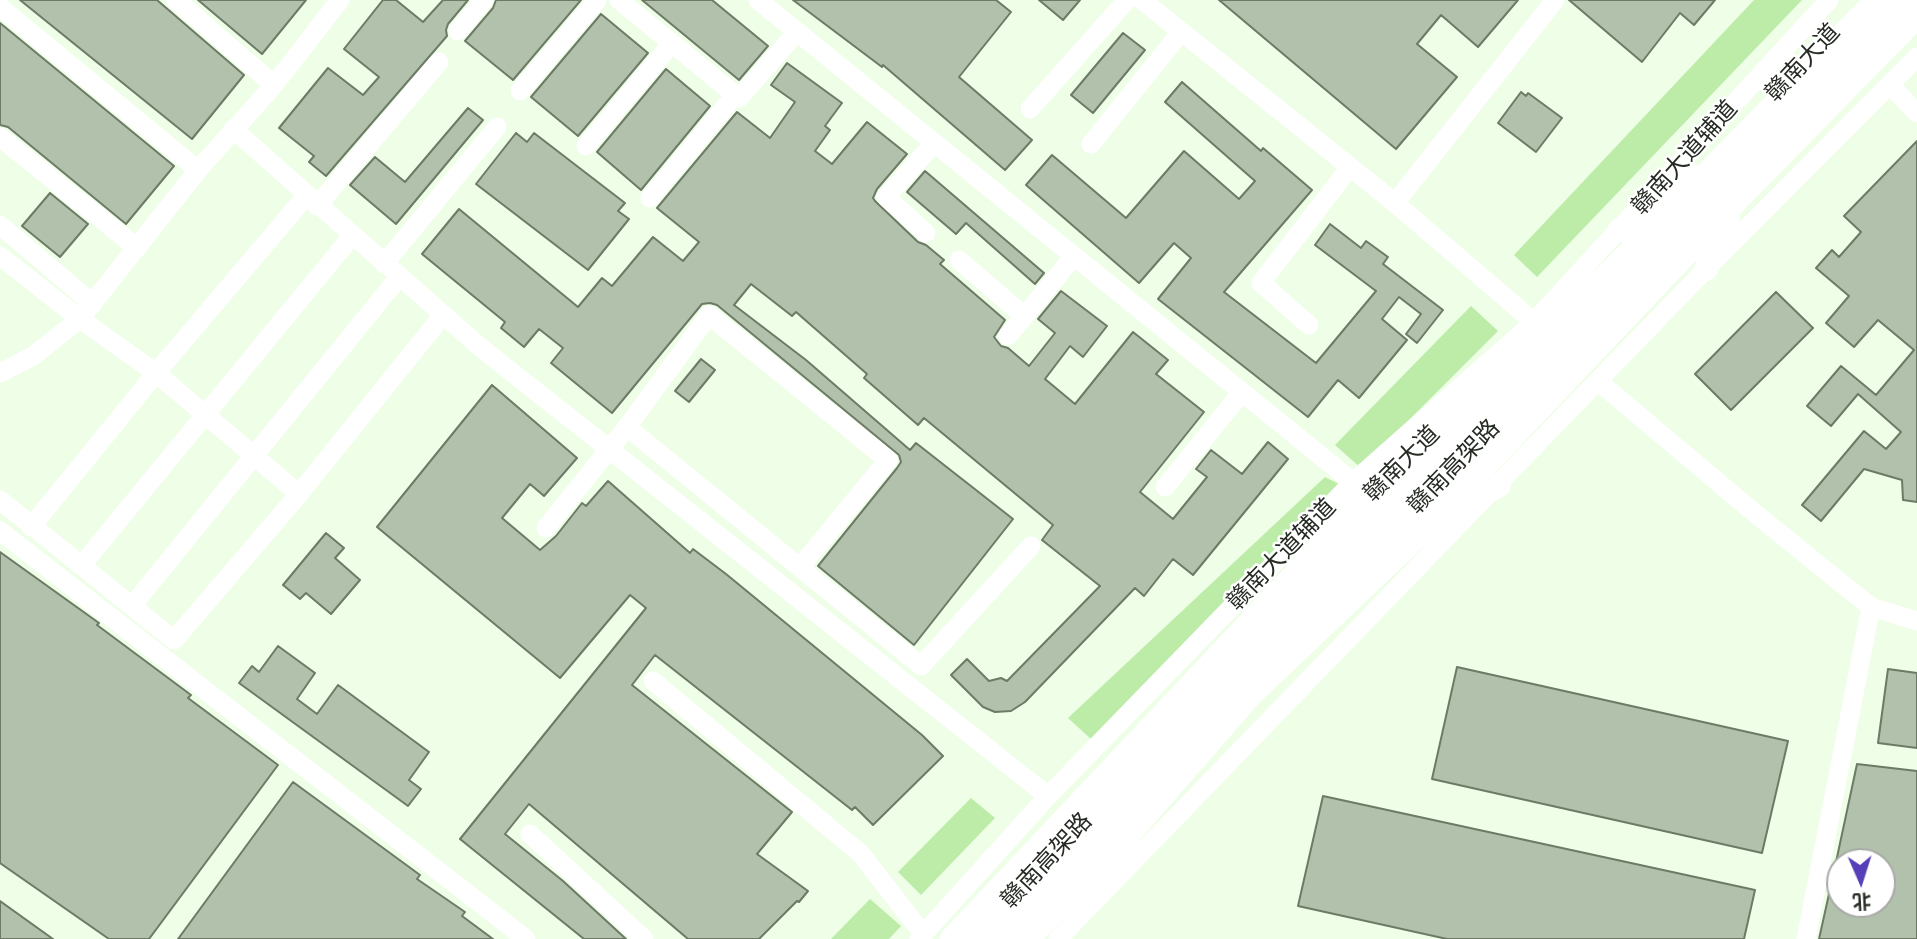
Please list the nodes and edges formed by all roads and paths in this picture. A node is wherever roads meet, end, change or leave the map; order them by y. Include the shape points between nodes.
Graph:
1 (176, 0) edge
2 (340, 0) edge
3 (484, 0) edge
4 (597, 0) edge
5 (619, 0) edge
6 (758, 0) edge
7 (1127, 0) edge
8 (1142, 0) edge
9 (1555, 0) edge
10 (1829, 0) edge
11 (1863, 0) edge
12 (1880, 0) edge
13 (1911, 0) edge
14 (0, 7) edge
15 (1917, 16) edge
16 (458, 31) dead end
17 (797, 32) junction
18 (1181, 32) junction
19 (672, 43) junction
20 (1917, 57) edge
21 (439, 62) dead end
22 (274, 85) junction
23 (1889, 85) junction
24 (520, 91) dead end
25 (735, 94) junction
26 (1030, 109) dead end
27 (1917, 113) edge
28 (498, 127) dead end
29 (233, 129) junction
30 (0, 137) edge
31 (934, 143) junction
32 (1091, 144) dead end
33 (586, 146) dead end
34 (1350, 167) junction
35 (198, 170) junction
36 (1699, 175) junction
37 (650, 198) dead end
38 (312, 201) junction
39 (1395, 203) junction
40 (1734, 203) junction
41 (0, 225) edge
42 (1619, 231) junction
43 (926, 233) dead end
44 (352, 236) junction
45 (137, 248) junction
46 (0, 256) edge
47 (1074, 256) junction
48 (959, 260) dead end
49 (1706, 269) junction
50 (392, 271) junction
51 (93, 304) junction
52 (443, 315) junction
53 (1024, 316) junction
54 (80, 319) junction
55 (1534, 322) junction
56 (1309, 325) dead end
57 (1008, 335) dead end
58 (0, 373) edge
59 (156, 373) junction
60 (1599, 382) junction
61 (1242, 392) junction
62 (1437, 406) joint
63 (205, 415) junction
64 (627, 427) junction
65 (609, 449) junction
66 (253, 455) junction
67 (1499, 485) junction
68 (1165, 487) dead end
69 (1362, 488) junction
70 (299, 494) junction
71 (0, 500) edge
72 (31, 527) junction
73 (1427, 527) junction
74 (546, 528) dead end
75 (0, 531) edge
76 (1031, 546) dead end
77 (81, 566) junction
78 (800, 568) junction
79 (132, 607) junction
80 (1871, 607) junction
81 (1917, 621) edge
82 (653, 681) dead end
83 (1048, 796) junction
84 (530, 834) dead end
85 (921, 937) edge
86 (526, 939) edge
87 (644, 939) edge
88 (952, 939) edge
89 (975, 939) edge
90 (1003, 939) edge
91 (1027, 939) edge
92 (1058, 939) edge
93 (1806, 939) edge

1 - 22 street
2 - 22 street
3 - 16 street
4 - 24 street
5 - 19 street
6 - 17 street
7 - 26 street
8 - 18 street
9 - 39 street
10 - 42 street, 赣南大道辅道
11 - 36 main road, 赣南大道
12 - 89 highway, 赣南高架路 via 1222,671
13 - 90 highway, 赣南高架路 via 1184,741
14 - 35 street
15 - 40 main road, 赣南大道
17 - 25 street via 739,98
17 - 31 street
18 - 32 street
18 - 34 street
19 - 25 street
19 - 33 street
20 - 23 street
21 - 38 street
22 - 29 street
23 - 27 street
23 - 49 street
25 - 37 street
28 - 50 street
29 - 35 street
29 - 38 street
30 - 45 street
31 - 43 street via 886,197
31 - 47 street
34 - 39 street
34 - 56 street via 1261,283
35 - 45 street
36 - 42 main road
36 - 69 main road, 赣南大道
38 - 44 street
38 - 59 street
39 - 55 street
40 - 49 main road
40 - 73 main road, 赣南大道
41 - 51 street
42 - 55 street, 赣南大道辅道
44 - 50 street
44 - 63 street
45 - 51 street
46 - 54 street
47 - 53 street
47 - 61 street
48 - 53 street
49 - 60 street
50 - 52 street
50 - 66 street
51 - 54 street
52 - 65 street
52 - 70 street
53 - 57 street
54 - 58 street via 33,356
54 - 59 street
55 - 62 street, 赣南大道辅道
59 - 63 street
59 - 72 street
60 - 67 street
60 - 80 street
61 - 68 street
61 - 69 street
62 - 69 main road
63 - 66 street
63 - 77 street
64 - 65 street
64 - 78 street
64 - 78 street via 709,315 888,460
65 - 74 street
65 - 83 street
66 - 70 street
66 - 79 street
67 - 73 main road
67 - 92 street
69 - 83 street, 赣南大道辅道
69 - 88 main road, 赣南大道
70 - 79 street via 174,640
71 - 72 street
72 - 77 street
73 - 91 main road, 赣南大道 via 1251,694 1115,850
75 - 86 street
76 - 78 street via 921,666
77 - 79 street
80 - 81 street
80 - 93 street
82 - 85 street via 861,855
83 - 85 street, 赣南大道辅道
84 - 87 street

